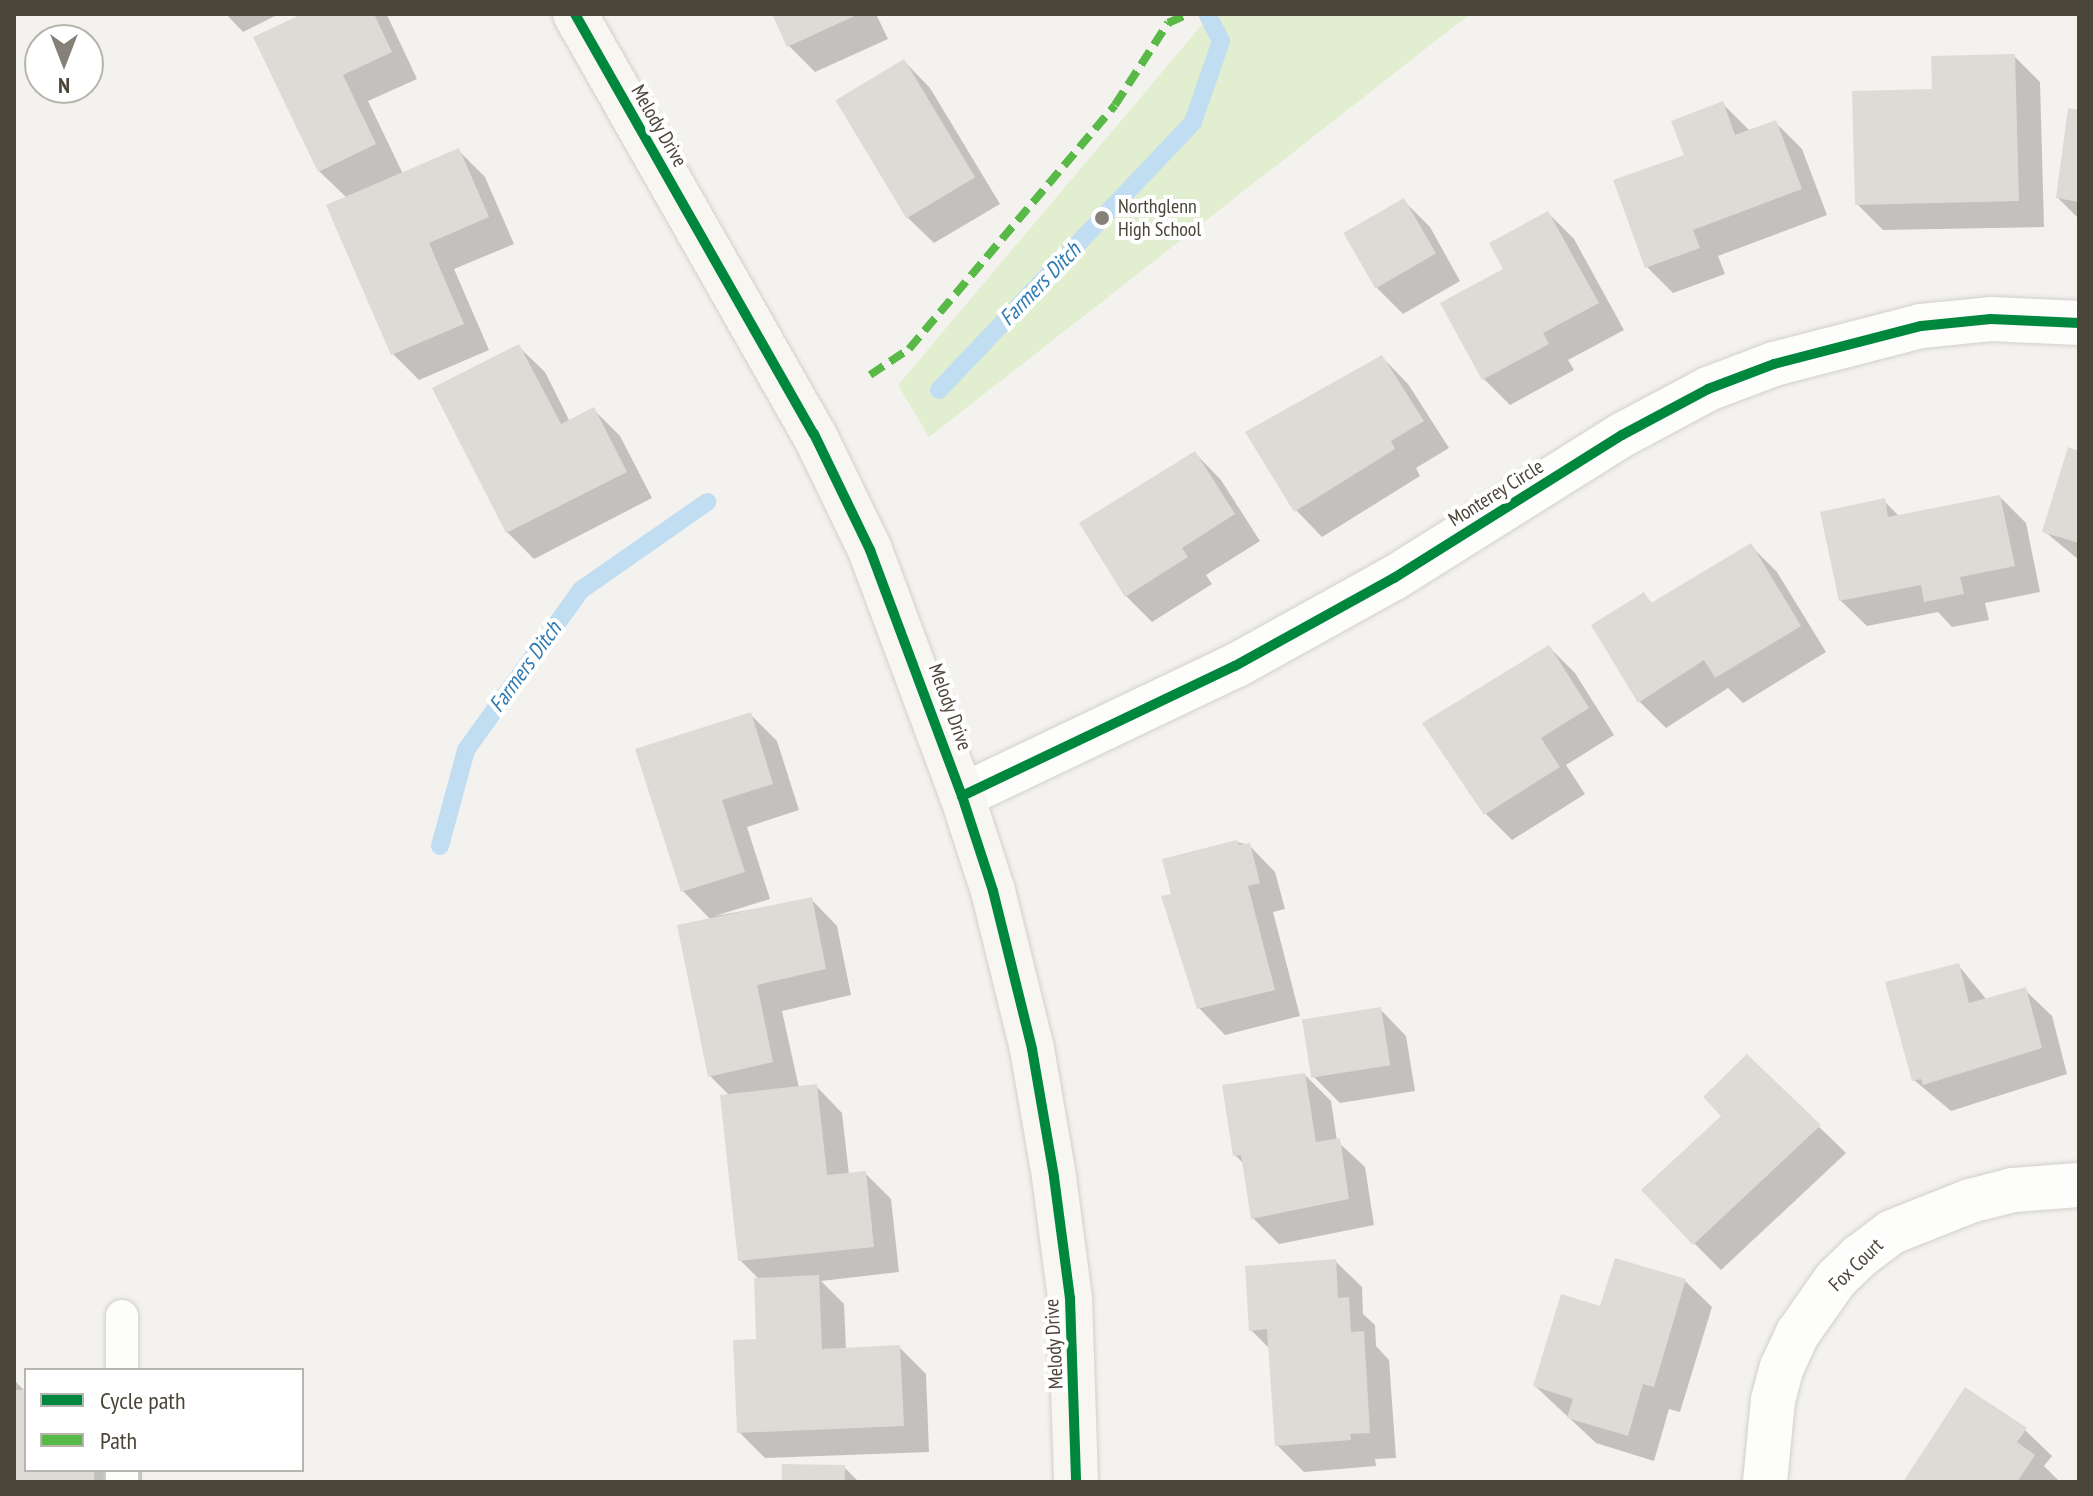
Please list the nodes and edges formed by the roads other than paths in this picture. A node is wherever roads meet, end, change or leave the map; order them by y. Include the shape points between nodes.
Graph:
1 (575, 14) edge
2 (2079, 323) edge
3 (962, 796) junction
4 (2079, 1185) edge
5 (122, 1316) dead end
6 (122, 1368) edge
7 (1076, 1482) edge
8 (1765, 1482) edge

1 - 3 street, Melody Drive via 814,434 870,550
2 - 3 street, Monterey Circle via 1991,319 1921,326 1774,364 1708,389 1622,435 1394,578 1235,666
3 - 7 street, Melody Drive via 993,891 1032,1049 1054,1177 1070,1298
4 - 8 street, Fox Court via 2013,1190 1970,1201 1892,1232 1860,1256 1836,1279 1798,1333 1782,1367 1773,1400
5 - 6 lane

